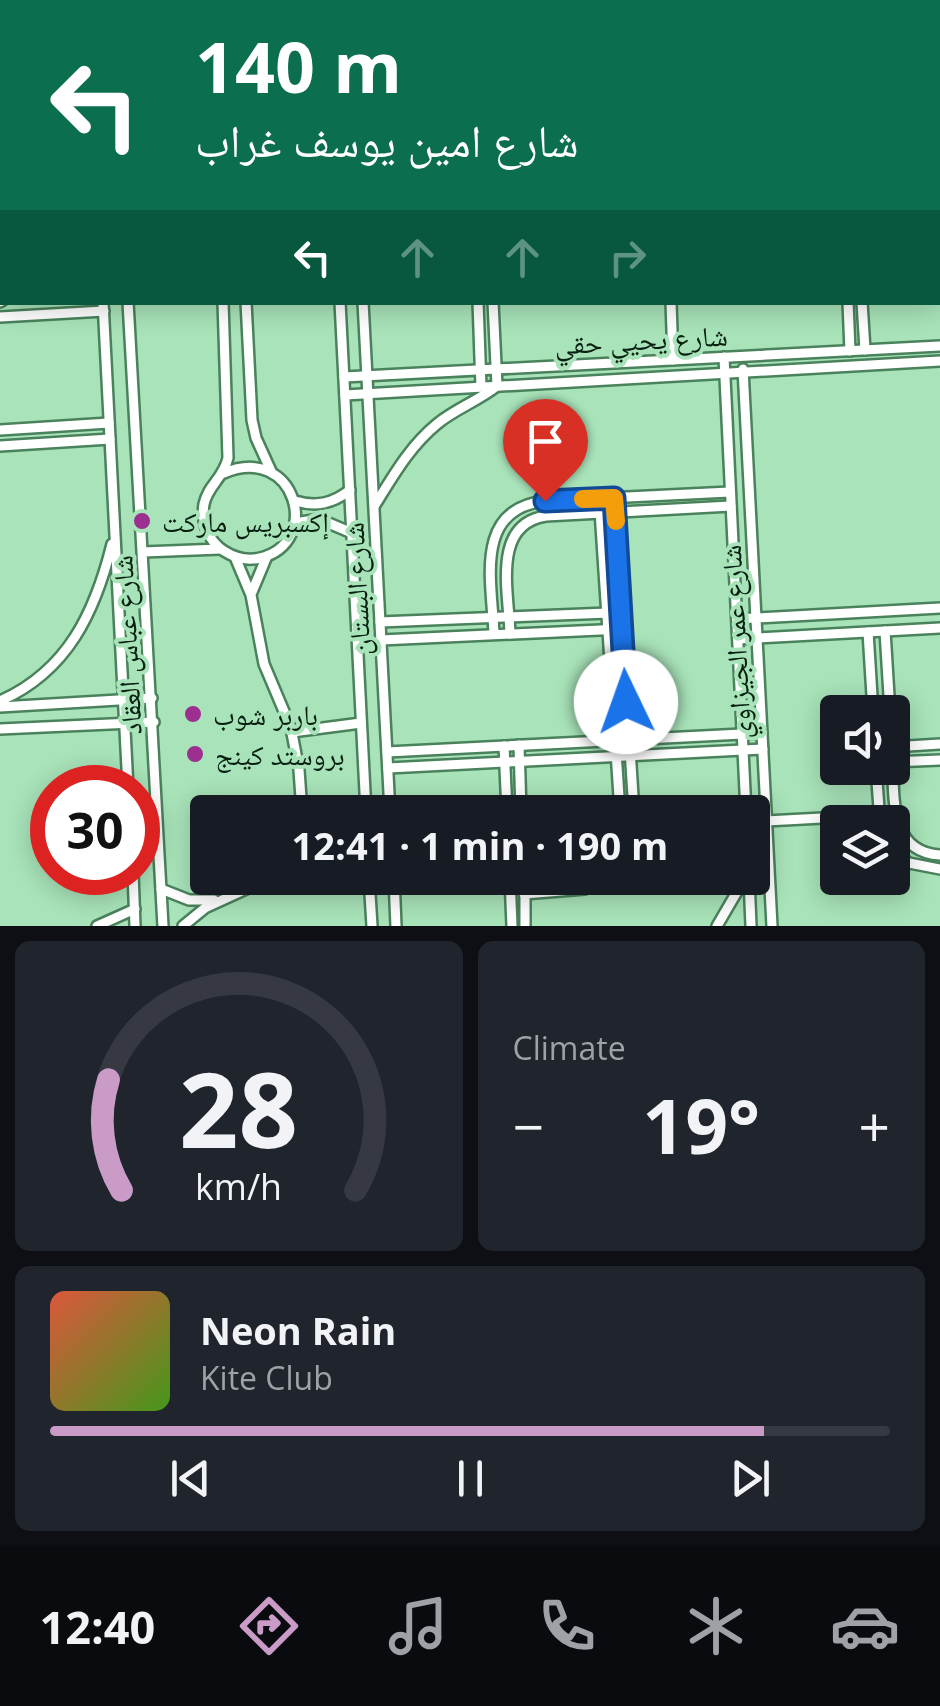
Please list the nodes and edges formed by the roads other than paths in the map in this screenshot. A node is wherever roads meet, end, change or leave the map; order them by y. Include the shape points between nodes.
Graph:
1 (128, 305) edge
2 (224, 305) edge
3 (246, 305) edge
4 (340, 305) edge
5 (363, 305) edge
6 (478, 305) edge
7 (493, 305) edge
8 (670, 305) edge
9 (848, 305) edge
10 (862, 305) edge
11 (104, 307) edge
12 (0, 317) edge
13 (940, 346) edge
14 (865, 350) junction
15 (850, 351) junction
16 (742, 356) junction
17 (724, 357) junction
18 (673, 360) junction
19 (940, 361) edge
20 (496, 369) junction
21 (480, 370) junction
22 (744, 372) junction
23 (725, 374) junction
24 (367, 376) junction
25 (344, 377) junction
26 (496, 386) junction
27 (481, 387) junction
28 (368, 394) junction
29 (345, 395) junction
30 (110, 423) junction
31 (0, 430) edge
32 (110, 439) junction
33 (0, 446) edge
34 (271, 471) junction
35 (224, 474) junction
36 (350, 490) junction
37 (730, 492) junction
38 (600, 498) junction
39 (614, 498) junction
40 (294, 501) junction
41 (731, 506) junction
42 (374, 508) junction
43 (615, 512) junction
44 (600, 513) junction
45 (295, 523) junction
46 (115, 532) junction
47 (352, 532) junction
48 (220, 549) junction
49 (144, 552) junction
50 (267, 556) junction
51 (235, 557) junction
52 (251, 595) junction
53 (940, 608) edge
54 (621, 613) junction
55 (606, 614) junction
56 (494, 618) junction
57 (509, 618) junction
58 (756, 618) junction
59 (736, 620) junction
60 (380, 622) junction
61 (940, 628) edge
62 (622, 629) junction
63 (607, 630) junction
64 (885, 631) junction
65 (868, 632) junction
66 (494, 634) junction
67 (510, 634) junction
68 (757, 638) junction
69 (738, 639) junction
70 (381, 640) junction
71 (872, 695) edge
72 (889, 695) edge
73 (152, 698) junction
74 (124, 700) junction
75 (0, 704) edge
76 (154, 722) junction
77 (125, 723) junction
78 (362, 723) junction
79 (0, 729) edge
80 (292, 732) junction
81 (762, 733) junction
82 (742, 734) junction
83 (614, 740) junction
84 (628, 740) junction
85 (940, 744) edge
86 (518, 745) junction
87 (504, 746) junction
88 (910, 747) edge
89 (762, 749) junction
90 (743, 750) junction
91 (387, 752) junction
92 (615, 756) junction
93 (630, 756) junction
94 (940, 760) edge
95 (910, 761) edge
96 (505, 762) junction
97 (519, 762) junction
98 (127, 765) edge
99 (388, 768) junction
100 (895, 785) edge
101 (300, 795) edge
102 (365, 795) edge
103 (389, 795) edge
104 (506, 795) edge
105 (520, 795) edge
106 (618, 795) edge
107 (633, 795) edge
108 (745, 795) edge
109 (765, 795) edge
110 (820, 820) edge
111 (770, 821) edge
112 (940, 854) edge
113 (910, 863) edge
114 (940, 869) edge
115 (162, 889) junction
116 (770, 891) edge
117 (134, 895) edge
118 (233, 895) edge
119 (370, 895) edge
120 (395, 895) edge
121 (511, 895) edge
122 (524, 895) edge
123 (736, 895) edge
124 (749, 895) edge
125 (222, 900) junction
126 (134, 909) junction
127 (97, 926) edge
128 (136, 926) edge
129 (163, 926) edge
130 (183, 926) edge
131 (372, 926) edge
132 (396, 926) edge
133 (512, 926) edge
134 (525, 926) edge
135 (717, 926) edge
136 (752, 926) edge
137 (772, 926) edge

1 - 49 street, شارع عباس العقاد
2 - 35 street
3 - 34 street via 252,420
4 - 25 street, شارع البستان
5 - 24 street, شارع البستان
6 - 21 street
7 - 20 street
8 - 18 street
9 - 15 street
10 - 14 street
11 - 12 street
11 - 30 street, شارع عباس العقاد
13 - 14 street, شارع يحيي حقي
14 - 15 street, شارع يحيي حقي
15 - 16 street, شارع يحيي حقي
16 - 17 street, شارع يحيي حقي
16 - 22 street, شارع عمر الجيزاوي
17 - 18 street, شارع يحيي حقي
17 - 23 street, شارع عمر الجيزاوي
18 - 20 street, شارع يحيي حقي
19 - 22 street, شارع يحيي حقي
20 - 21 street, شارع يحيي حقي
20 - 26 street
21 - 24 street, شارع يحيي حقي
21 - 27 street
22 - 23 street, شارع يحيي حقي
22 - 58 street, شارع عمر الجيزاوي
23 - 26 street, شارع يحيي حقي
23 - 37 street, شارع عمر الجيزاوي
24 - 25 street, شارع يحيي حقي
24 - 28 street, شارع البستان
25 - 29 street, شارع البستان
26 - 27 street, شارع يحيي حقي
26 - 42 street via 420,440
27 - 28 street, شارع يحيي حقي
28 - 29 street, شارع يحيي حقي
28 - 42 street, شارع البستان
29 - 36 street, شارع البستان
30 - 31 street
30 - 32 street, شارع عباس العقاد
32 - 33 street
32 - 46 street, شارع عباس العقاد
34 - 35 street via 239,467
34 - 40 street
35 - 48 street via 204,501 203,519
36 - 40 street via 318,505
36 - 47 street, شارع البستان
37 - 39 street
37 - 41 street, شارع عمر الجيزاوي
38 - 39 street
38 - 44 street
38 - 56 street via 532,503 501,523 492,546
39 - 43 street
40 - 45 street
41 - 43 street
41 - 59 street, شارع عمر الجيزاوي
42 - 60 street, شارع البستان
43 - 44 street
43 - 54 street
44 - 55 street
44 - 57 street via 534,518 514,532
45 - 47 street via 331,522
45 - 50 street
46 - 74 street, شارع عباس العقاد
46 - 75 street via 102,586 80,632 48,671
47 - 78 street, شارع البستان
48 - 49 street
48 - 51 street
49 - 73 street, شارع عباس العقاد
50 - 51 street
50 - 52 street
51 - 52 street
52 - 80 street via 264,664
53 - 58 street
54 - 55 street
54 - 62 street
55 - 57 street
55 - 63 street
56 - 57 street
56 - 60 street
56 - 66 street
57 - 67 street
58 - 59 street
58 - 68 street, شارع عمر الجيزاوي
59 - 69 street, شارع عمر الجيزاوي
60 - 70 street, شارع البستان
61 - 64 street
62 - 63 street
62 - 84 street
63 - 67 street
63 - 83 street
64 - 65 street
64 - 72 street
65 - 68 street
65 - 71 street
66 - 67 street
66 - 70 street
68 - 69 street
68 - 81 street, شارع عمر الجيزاوي
69 - 82 street, شارع عمر الجيزاوي
70 - 91 street, شارع البستان
73 - 74 street
73 - 76 street, شارع عباس العقاد
74 - 75 street
74 - 77 street, شارع عباس العقاد
76 - 77 street
76 - 115 street, شارع عباس العقاد
77 - 79 street
77 - 98 street, شارع عباس العقاد
78 - 80 street
78 - 102 street, شارع البستان
80 - 101 street
81 - 82 street
81 - 89 street, شارع عمر الجيزاوي
82 - 84 street
82 - 90 street, شارع عمر الجيزاوي
83 - 84 street
83 - 86 street
83 - 92 street
84 - 93 street
85 - 88 street
86 - 87 street
86 - 97 street
87 - 91 street
87 - 96 street
89 - 90 street
89 - 109 street, شارع عمر الجيزاوي
90 - 93 street
90 - 108 street, شارع عمر الجيزاوي
91 - 99 street, شارع البستان
92 - 93 street
92 - 97 street
92 - 106 street
93 - 107 street
94 - 95 street
96 - 97 street
96 - 99 street
96 - 104 street
97 - 105 street
99 - 103 street, شارع البستان
100 - 112 street via 899,830 914,849
110 - 111 street
113 - 114 street
115 - 125 street via 189,900
115 - 129 street, شارع عباس العقاد
116 - 137 street, شارع عمر الجيزاوي
117 - 126 street
118 - 125 street
119 - 131 street
120 - 132 street
121 - 133 street
122 - 134 street
123 - 135 street
124 - 136 street
125 - 130 street
126 - 127 street
126 - 128 street

